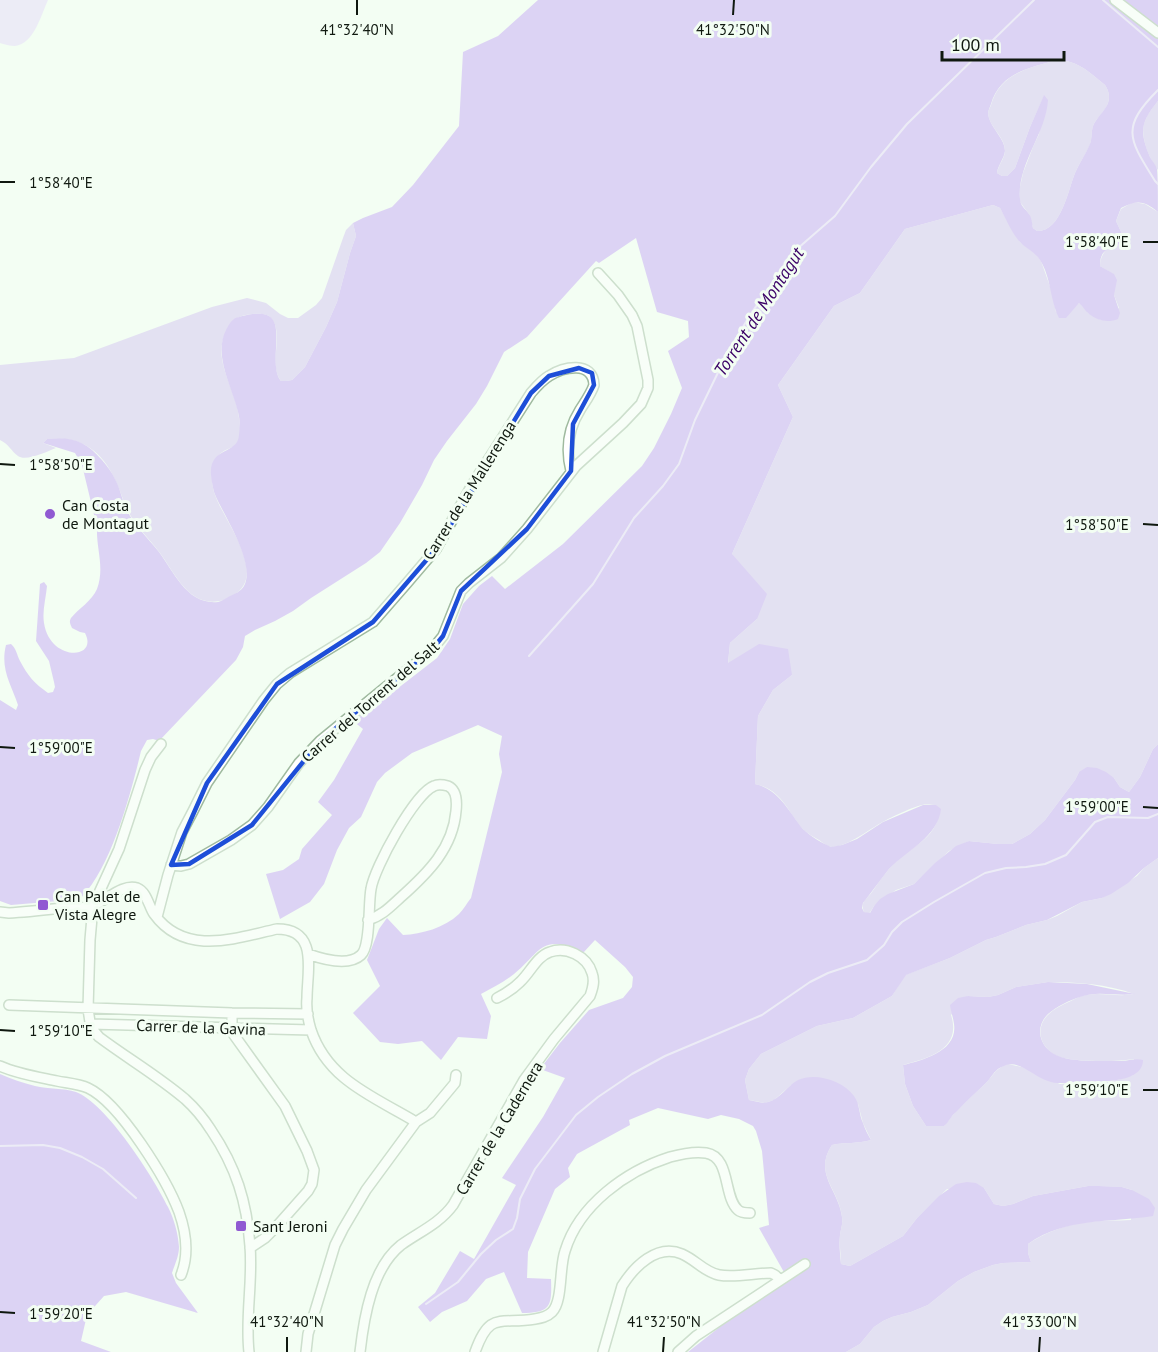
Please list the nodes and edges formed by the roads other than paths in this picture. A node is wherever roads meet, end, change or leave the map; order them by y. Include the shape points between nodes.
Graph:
1 (1115, 0) edge
2 (1158, 33) edge
3 (598, 273) dead end
4 (571, 471) junction
5 (161, 744) dead end
6 (171, 865) junction
7 (93, 906) junction
8 (0, 912) edge
9 (156, 917) junction
10 (368, 920) junction
11 (308, 954) junction
12 (497, 998) dead end
13 (9, 1005) dead end
14 (88, 1007) junction
15 (232, 1013) junction
16 (308, 1014) junction
17 (91, 1024) junction
18 (232, 1028) junction
19 (311, 1030) junction
20 (0, 1066) edge
21 (456, 1076) dead end
22 (416, 1122) junction
23 (750, 1213) dead end
24 (250, 1248) junction
25 (805, 1264) dead end
26 (181, 1275) dead end
27 (780, 1280) junction
28 (249, 1352) edge
29 (306, 1352) edge
30 (360, 1352) edge
31 (475, 1352) edge
32 (603, 1352) edge
33 (678, 1352) edge

1 - 2 street
3 - 4 street, Carrer del Torrent del Salt via 632,315 648,388 641,404
4 - 6 street, Carrer del Torrent del Salt via 501,558 461,591 443,636 430,652 320,741 252,825 189,864
4 - 6 street, Carrer de la Mallerenga via 568,450 573,424 594,385 592,374 579,368 560,370 540,382 531,393 436,549 373,622 277,684 207,783 182,832
5 - 7 street via 145,770 119,849
6 - 9 street, Carrer de la Mallerenga
7 - 8 street
7 - 9 street via 122,890 136,888
7 - 14 street
9 - 11 street via 184,937 206,941 286,929 303,940
10 - 10 street via 373,879 393,838 429,789 450,787 456,798 455,819 438,860 384,913
10 - 11 street via 366,946 358,958 330,960
11 - 16 street
12 - 30 street, Carrer de la Cadernera via 518,984 541,957 553,951 574,954 593,973 590,996 524,1080 453,1205 440,1220 396,1250 384,1265 365,1315
13 - 14 street, Carrer de la Gavina
14 - 15 street, Carrer de la Gavina
14 - 17 street
15 - 16 street, Carrer de la Gavina
15 - 18 street
16 - 19 street
17 - 18 street, Carrer de la Gavina
17 - 24 street via 99,1037 185,1099 202,1117 236,1175
18 - 19 street, Carrer de la Gavina
18 - 24 street via 285,1106 314,1170 312,1184 303,1198 265,1238
19 - 22 street via 338,1073
20 - 26 street via 86,1087 115,1111 150,1157 179,1214 186,1253
21 - 22 street via 455,1083 430,1113
22 - 29 street via 342,1229 308,1334
23 - 31 street via 742,1212 733,1203 722,1165 713,1155 688,1153 643,1167 604,1195 573,1231 561,1262 558,1301 551,1312 531,1320 488,1326
24 - 28 street
25 - 27 street
27 - 32 street via 771,1273 718,1275 681,1253 654,1255 645,1259 622,1286
27 - 33 street

